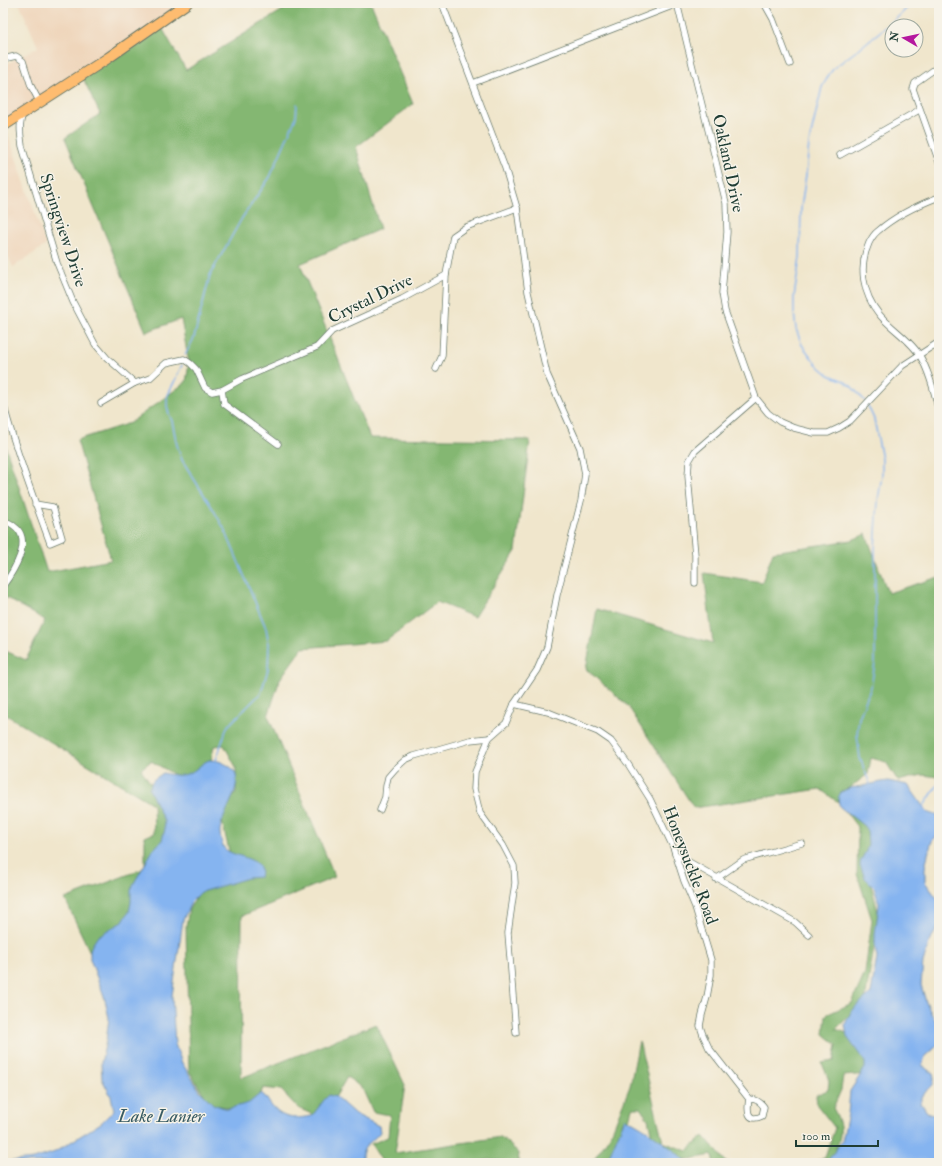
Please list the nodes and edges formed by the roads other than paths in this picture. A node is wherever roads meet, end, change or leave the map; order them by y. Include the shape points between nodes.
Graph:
1 (187, 3) edge
2 (442, 3) edge
3 (678, 3) edge
4 (764, 3) edge
5 (3, 59) edge
6 (790, 64) dead end
7 (939, 66) edge
8 (473, 83) junction
9 (40, 103) junction
10 (919, 110) junction
11 (24, 113) junction
12 (3, 126) edge
13 (840, 155) dead end
14 (939, 162) edge
15 (939, 197) edge
16 (516, 208) junction
17 (446, 275) junction
18 (939, 342) edge
19 (919, 355) junction
20 (436, 369) dead end
21 (135, 383) junction
22 (222, 390) junction
23 (756, 398) junction
24 (3, 403) edge
25 (101, 403) dead end
26 (939, 413) edge
27 (278, 444) dead end
28 (35, 504) junction
29 (3, 521) edge
30 (695, 583) dead end
31 (3, 586) edge
32 (514, 704) junction
33 (489, 738) junction
34 (380, 810) dead end
35 (802, 843) dead end
36 (675, 854) junction
37 (716, 878) junction
38 (809, 935) dead end
39 (516, 1033) dead end
40 (749, 1099) dead end

1 - 9 highway
2 - 8 street
3 - 8 street
3 - 23 street, Oakland Drive via 726,203 727,232 722,293
4 - 6 street via 773,19
5 - 9 street via 16,56 23,61
7 - 10 street via 915,83 913,89
8 - 16 street via 505,168
9 - 11 highway
10 - 13 street
10 - 14 street
11 - 12 highway
11 - 21 street, Springview Drive via 21,118 22,146 57,263 73,302 95,344
15 - 19 street via 918,206 876,231 865,253 863,267 865,287 872,304 880,316
16 - 17 street via 466,227 453,236
16 - 32 street via 528,292 547,374 580,448 585,474 547,647 537,670
17 - 20 street via 442,356
17 - 22 street, Crystal Drive via 402,299 332,331 317,348
18 - 19 street
19 - 23 street via 902,366 850,421 828,433 814,433 780,422 768,413
19 - 26 street via 934,391
21 - 22 street via 150,378 166,363 184,359 196,369 206,388 212,392
21 - 25 street
22 - 27 street via 224,404
23 - 30 street via 699,447 689,461
24 - 28 street
28 - 28 street via 50,542 62,538 53,507
29 - 31 street via 8,521 18,528 23,538 22,551 11,576
32 - 33 street via 506,723
32 - 36 street, Honeysuckle Road via 548,712 598,732 611,741 650,799
33 - 34 street via 470,740 405,760 388,777
33 - 39 street via 475,772 474,789 480,814 503,845 514,866 515,883 508,933
35 - 37 street via 743,860
36 - 37 street
36 - 40 street, Honeysuckle Road via 711,960 711,975 700,1026 710,1048
37 - 38 street via 795,922

